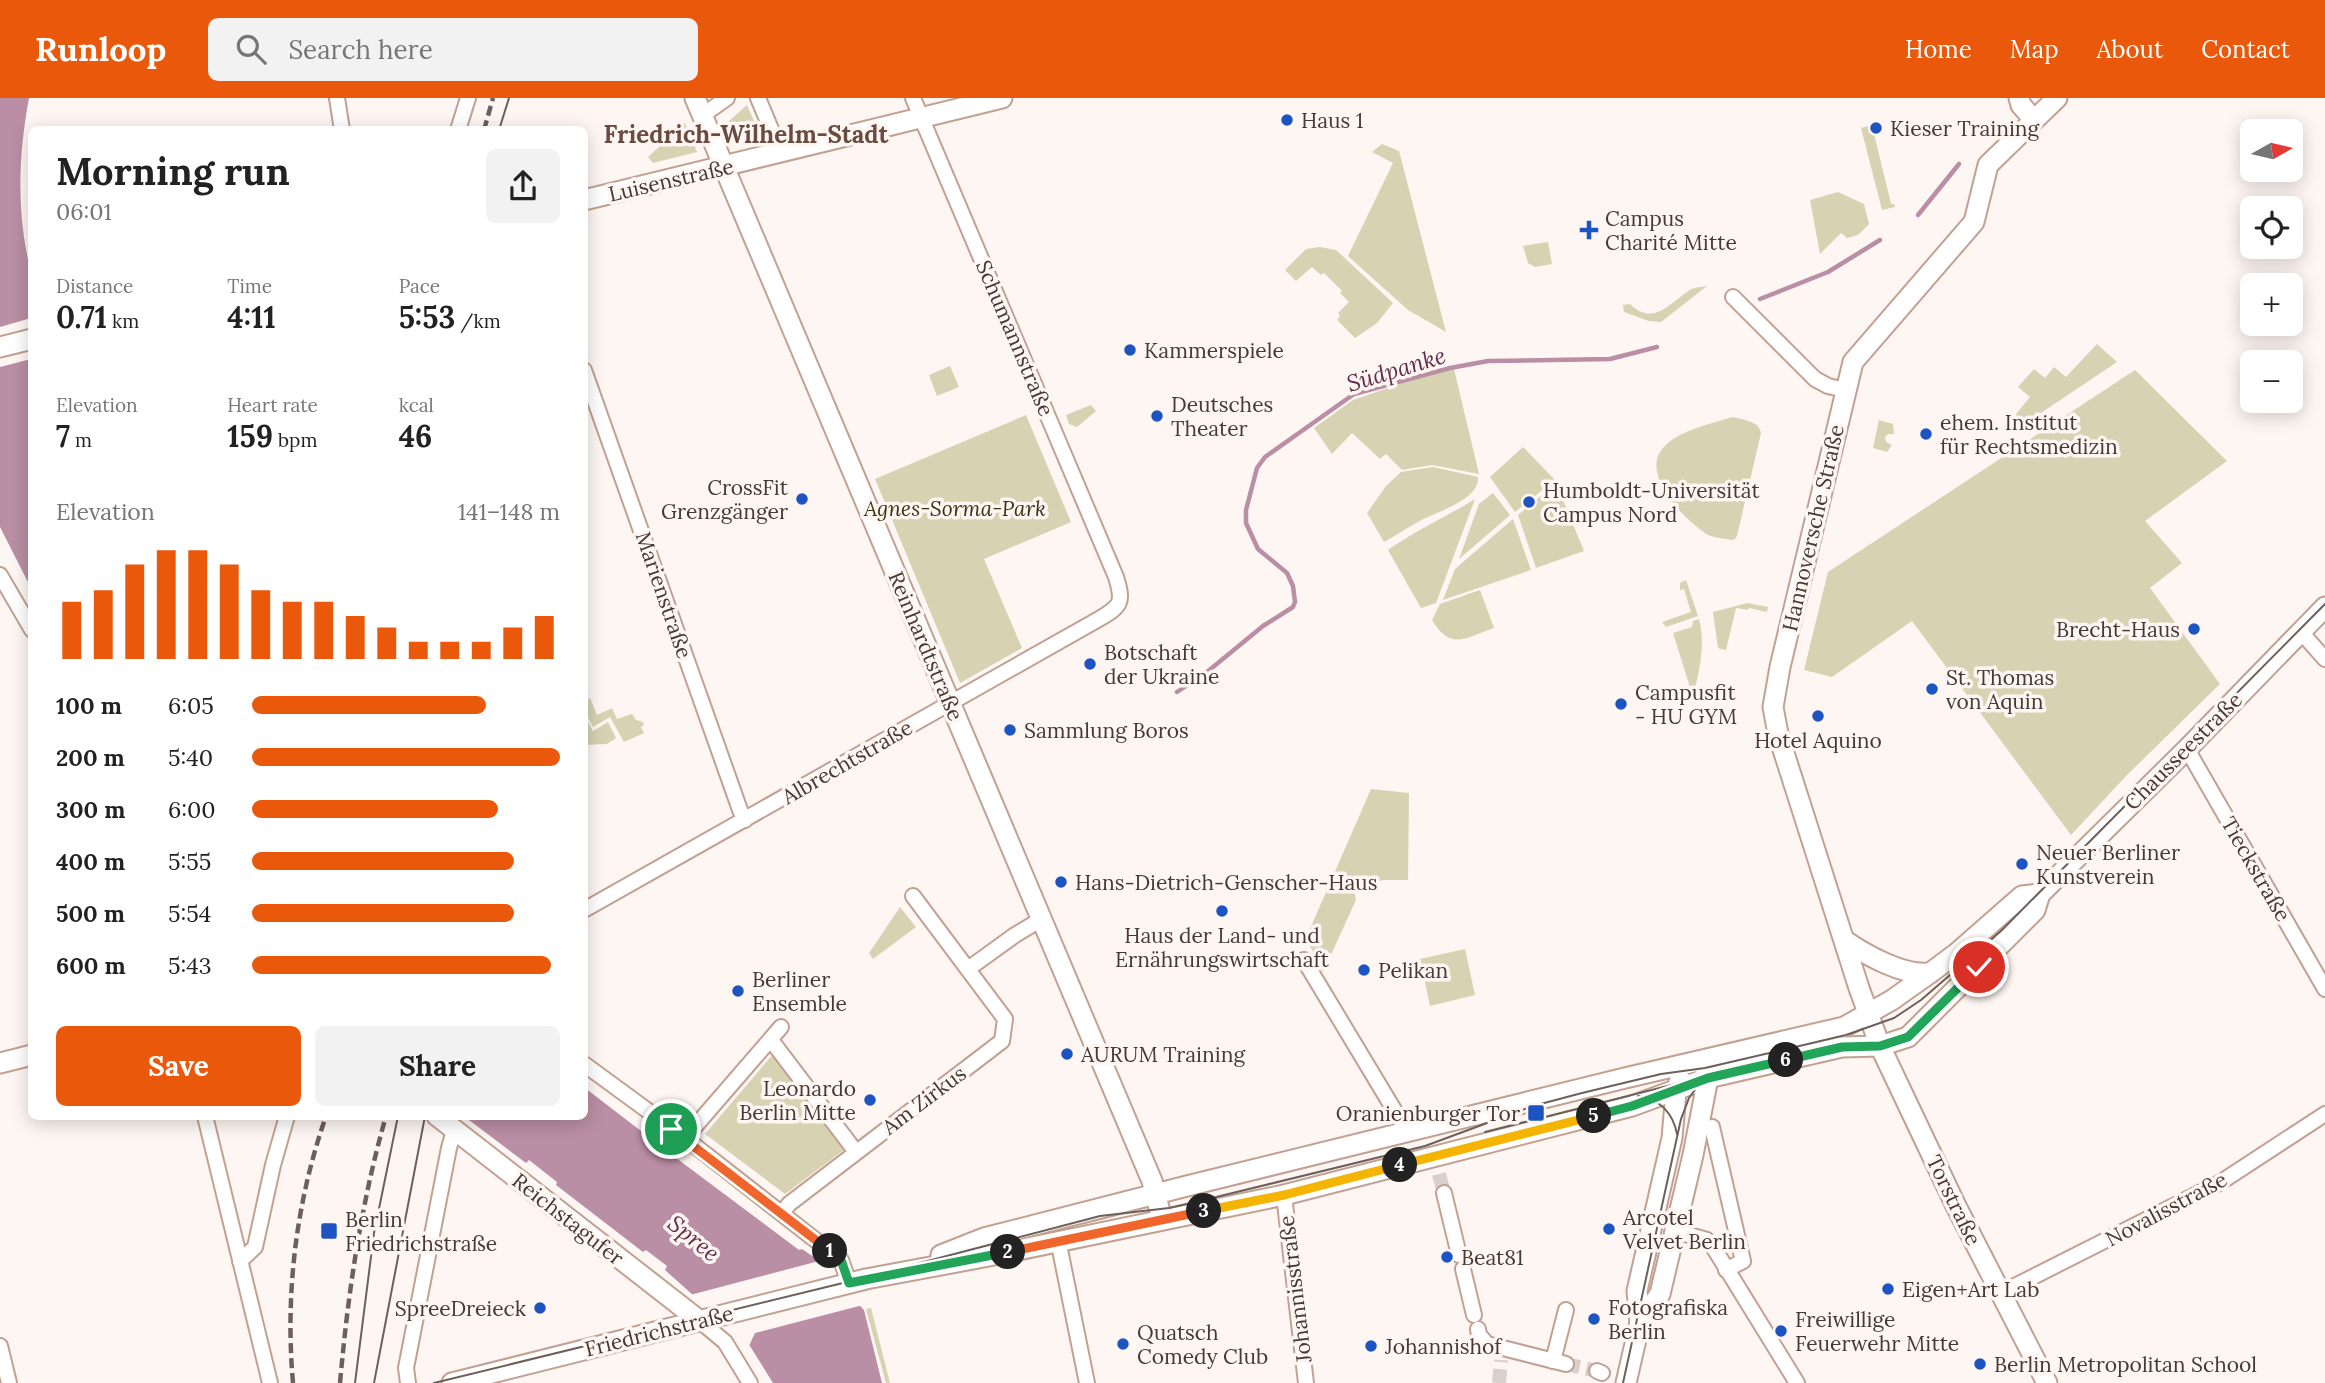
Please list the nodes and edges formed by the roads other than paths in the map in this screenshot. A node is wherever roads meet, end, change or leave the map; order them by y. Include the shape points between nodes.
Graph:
1 (337, 98) edge
2 (468, 98) edge
3 (727, 98) edge
4 (758, 98) edge
5 (914, 98) edge
6 (1002, 98) edge
7 (2019, 98) edge
8 (2057, 98) edge
9 (699, 107) edge
10 (922, 118) junction
11 (2034, 120) junction
12 (341, 126) edge
13 (459, 126) edge
14 (781, 153) junction
15 (724, 167) junction
16 (588, 199) edge
17 (1734, 297) dead end
18 (28, 340) edge
19 (0, 347) edge
20 (588, 381) edge
21 (1845, 390) junction
22 (0, 575) edge
23 (1116, 577) joint
24 (2325, 607) edge
25 (28, 624) edge
26 (2301, 632) junction
27 (2325, 659) edge
28 (949, 703) junction
29 (2187, 749) junction
30 (746, 820) junction
31 (2040, 894) junction
32 (913, 895) dead end
33 (588, 908) edge
34 (1040, 920) junction
35 (1844, 940) junction
36 (1304, 960) dead end
37 (968, 969) junction
38 (1930, 973) junction
39 (2325, 989) edge
40 (1868, 1014) junction
41 (781, 1027) dead end
42 (771, 1040) junction
43 (1880, 1046) junction
44 (28, 1056) edge
45 (0, 1063) edge
46 (588, 1067) edge
47 (1699, 1067) junction
48 (1676, 1090) junction
49 (2325, 1114) edge
50 (206, 1120) edge
51 (286, 1120) edge
52 (442, 1120) edge
53 (1712, 1126) dead end
54 (454, 1130) junction
55 (1405, 1133) junction
56 (685, 1138) junction
57 (862, 1148) junction
58 (1444, 1193) tunnel mouth
59 (1156, 1195) junction
60 (1284, 1195) junction
61 (782, 1213) junction
62 (1162, 1219) junction
63 (1675, 1231) junction
64 (1058, 1240) junction
65 (240, 1261) junction
66 (1726, 1270) junction
67 (855, 1282) junction
68 (2001, 1293) junction
69 (1566, 1310) dead end
70 (706, 1320) junction
71 (1640, 1322) junction
72 (0, 1346) edge
73 (9, 1383) edge
74 (270, 1383) edge
75 (408, 1383) edge
76 (453, 1383) edge
77 (750, 1383) edge
78 (1087, 1383) edge
79 (1306, 1383) edge
80 (1626, 1383) edge
81 (1797, 1383) edge
82 (2047, 1383) edge

1 - 12 street
2 - 13 street
3 - 9 street
4 - 14 street
5 - 10 street, Schumannstraße
6 - 10 main road, Luisenstraße
7 - 11 main road
8 - 11 main road, Hannoversche Straße
9 - 15 main road, Reinhardtstraße
10 - 14 main road, Luisenstraße
10 - 23 street, Schumannstraße
11 - 21 main road, Hannoversche Straße via 1988,165 1974,222 1853,362
14 - 15 main road, Luisenstraße
15 - 16 main road, Luisenstraße
15 - 28 main road, Reinhardtstraße
17 - 21 street via 1815,379
18 - 19 main road
20 - 30 street, Marienstraße
21 - 35 main road, Hannoversche Straße via 1773,707
22 - 25 street
23 - 28 street, Albrechtstraße via 1121,592 1116,608
24 - 26 main road, Chausseestraße
26 - 27 street
26 - 29 main road, Chausseestraße
28 - 30 street, Albrechtstraße
28 - 34 main road, Reinhardtstraße
29 - 31 main road, Chausseestraße
29 - 39 street, Tieckstraße
30 - 33 street, Albrechtstraße
31 - 38 main road, Chausseestraße via 2022,896
31 - 43 main road, Chausseestraße via 2035,910 1908,1037
32 - 37 street, Am Zirkus
34 - 37 street
34 - 59 main road, Reinhardtstraße
35 - 38 main road via 1870,957
35 - 40 main road, Hannoversche Straße
36 - 55 street
37 - 57 street, Am Zirkus via 1005,1020 1002,1041
38 - 40 main road, Chausseestraße
40 - 43 main road, Torstraße
40 - 47 main road, Friedrichstraße via 1844,1027
41 - 42 street
42 - 56 street
42 - 57 street
43 - 47 main road, Friedrichstraße
43 - 68 main road, Torstraße
44 - 45 main road
46 - 56 street
47 - 48 main road, Friedrichstraße
47 - 55 main road, Friedrichstraße
47 - 63 main road
48 - 60 main road, Friedrichstraße via 1632,1106
48 - 71 main road via 1672,1138 1637,1291
49 - 68 street, Novalisstraße via 2221,1182
50 - 65 street
51 - 65 street via 255,1247
52 - 54 main road, Reichstagufer
53 - 66 street via 1743,1261
54 - 70 main road, Reichstagufer
54 - 75 street via 406,1368
55 - 59 main road, Friedrichstraße
56 - 61 street
57 - 61 street, Am Zirkus
58 - 69 street via 1482,1340 1501,1354 1559,1362
59 - 62 main road
59 - 67 main road, Friedrichstraße via 984,1238
60 - 62 main road, Friedrichstraße
60 - 79 street, Johannisstraße
61 - 67 street via 841,1260
62 - 64 main road, Friedrichstraße
63 - 66 street via 1707,1240
63 - 71 main road via 1660,1294
64 - 67 main road, Friedrichstraße
64 - 78 street
65 - 74 street
66 - 81 street
67 - 70 main road, Friedrichstraße
68 - 82 main road, Torstraße
70 - 76 main road, Friedrichstraße
70 - 77 street
71 - 80 main road
72 - 73 street

